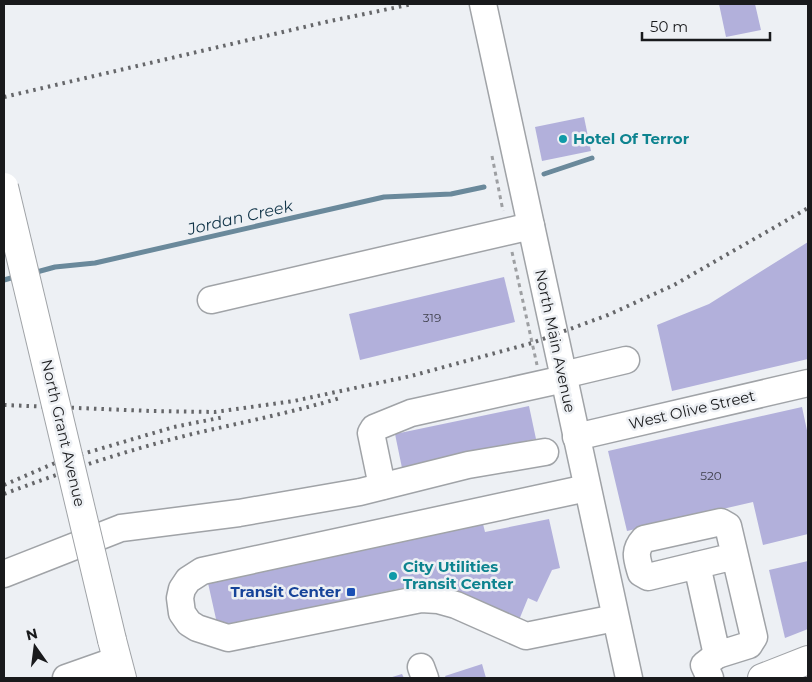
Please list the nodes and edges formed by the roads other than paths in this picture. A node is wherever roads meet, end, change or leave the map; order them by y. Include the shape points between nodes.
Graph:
1 (483, 4) edge
2 (4, 187) edge
3 (519, 229) junction
4 (211, 300) dead end
5 (626, 360) dead end
6 (563, 377) junction
7 (808, 383) edge
8 (576, 437) junction
9 (545, 452) dead end
10 (382, 486) junction
11 (586, 488) junction
12 (735, 556) junction
13 (697, 565) junction
14 (4, 574) edge
15 (615, 618) junction
16 (117, 660) edge
17 (808, 660) edge
18 (714, 667) edge
19 (66, 678) edge
20 (629, 678) edge
21 (762, 678) edge

1 - 3 street, North Main Avenue
2 - 16 main road, North Grant Avenue, bridge
3 - 4 street
3 - 6 street, North Main Avenue
5 - 6 street
6 - 8 street, North Main Avenue
6 - 10 street via 411,413 374,428 371,433
7 - 8 street, West Olive Street
8 - 11 street, North Main Avenue
9 - 10 street via 468,465
10 - 14 street via 239,513 121,528
11 - 15 street, North Main Avenue
11 - 15 street via 202,571 184,585 180,608 193,626 228,638 421,599 456,605 526,636
12 - 13 street
12 - 13 street via 728,526 721,522 644,539 637,547 636,559 641,573 648,577
12 - 18 street via 754,637 749,645
13 - 18 street
15 - 20 street, North Main Avenue
16 - 19 street
17 - 21 main road

